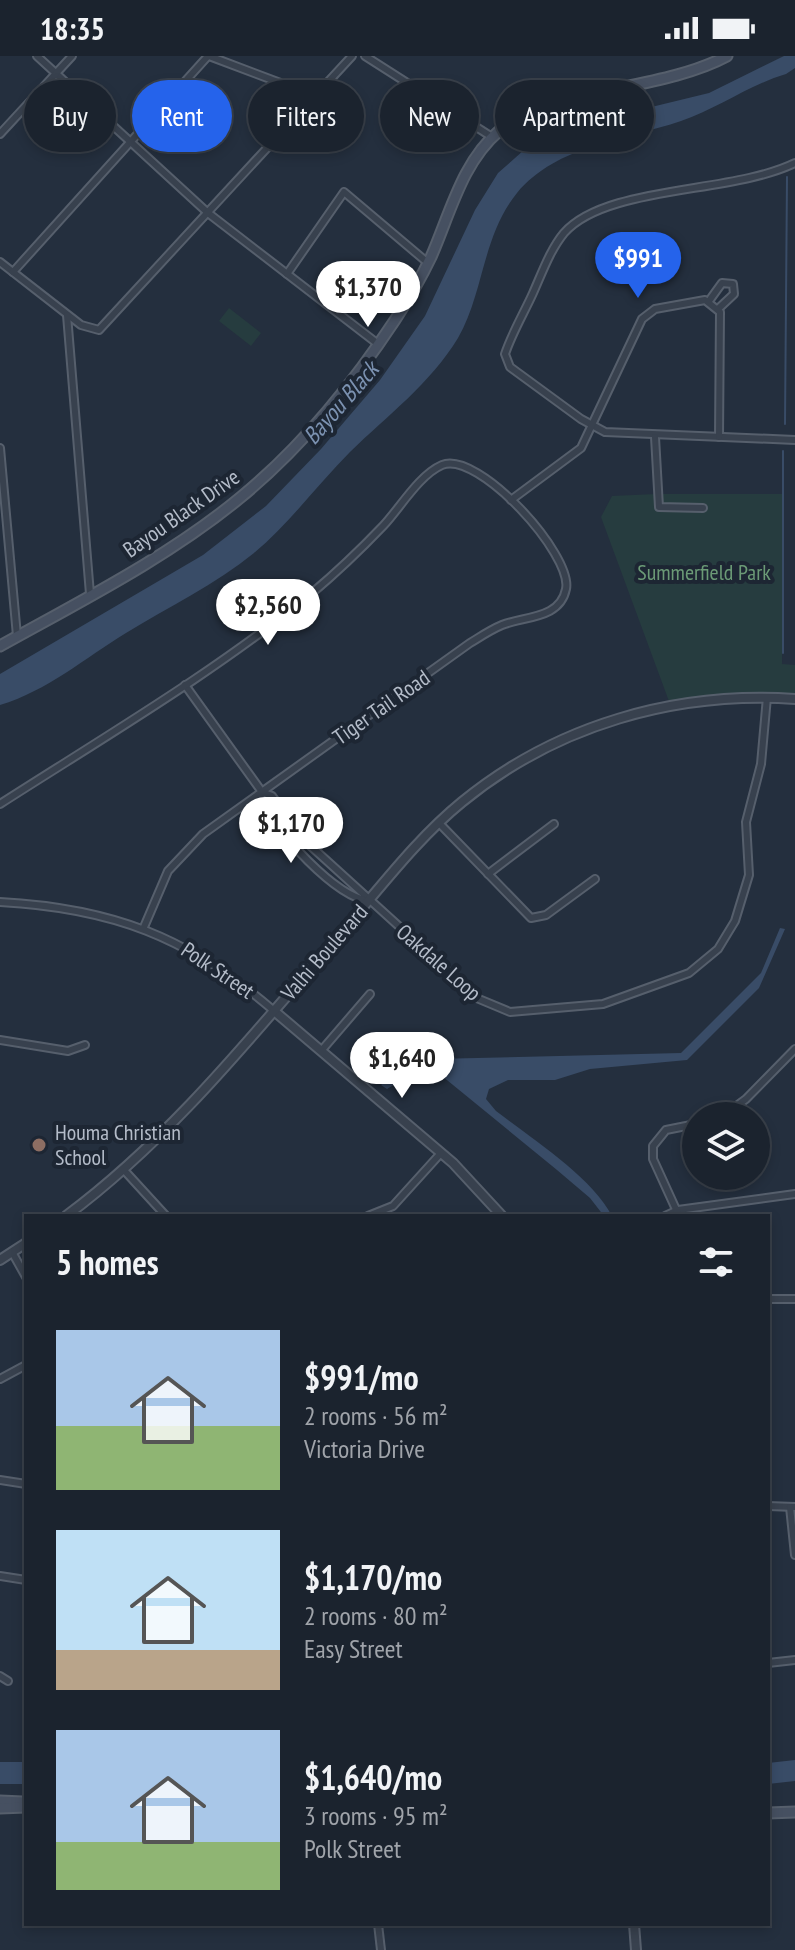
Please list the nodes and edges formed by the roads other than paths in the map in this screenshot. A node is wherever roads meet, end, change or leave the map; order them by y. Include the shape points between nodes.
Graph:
1 (37, 56) edge
2 (72, 56) edge
3 (209, 56) edge
4 (352, 56) edge
5 (365, 56) edge
6 (727, 56) edge
7 (56, 73) junction
8 (273, 80) edge
9 (330, 80) edge
10 (0, 134) edge
11 (492, 137) junction
12 (131, 142) junction
13 (264, 152) edge
14 (795, 163) edge
15 (208, 213) junction
16 (0, 262) edge
17 (428, 263) junction
18 (13, 272) junction
19 (287, 274) junction
20 (709, 301) junction
21 (718, 309) junction
22 (67, 315) junction
23 (378, 344) junction
24 (592, 426) junction
25 (655, 437) junction
26 (719, 437) junction
27 (795, 440) edge
28 (0, 448) edge
29 (511, 500) junction
30 (703, 508) dead end
31 (90, 594) junction
32 (17, 636) junction
33 (0, 646) edge
34 (185, 685) junction
35 (767, 697) junction
36 (795, 699) edge
37 (262, 792) junction
38 (0, 804) edge
39 (439, 823) junction
40 (554, 824) dead end
41 (311, 846) junction
42 (302, 854) junction
43 (488, 874) junction
44 (595, 879) dead end
45 (369, 901) junction
46 (0, 902) edge
47 (144, 927) junction
48 (370, 994) dead end
49 (273, 1010) junction
50 (0, 1040) edge
51 (85, 1045) dead end
52 (795, 1049) edge
53 (321, 1051) junction
54 (742, 1102) edge
55 (682, 1127) edge
56 (441, 1153) junction
57 (123, 1169) junction
58 (795, 1194) edge
59 (679, 1213) edge
60 (68, 1214) edge
61 (164, 1214) edge
62 (373, 1214) edge
63 (500, 1214) edge
64 (24, 1244) edge
65 (12, 1252) junction
66 (0, 1260) edge
67 (24, 1273) edge
68 (770, 1299) edge
69 (795, 1299) edge
70 (24, 1366) edge
71 (0, 1379) edge
72 (0, 1480) edge
73 (24, 1484) edge
74 (770, 1506) edge
75 (792, 1507) edge
76 (795, 1555) edge
77 (0, 1576) edge
78 (24, 1580) edge
79 (795, 1660) edge
80 (770, 1663) edge
81 (0, 1676) edge
82 (8, 1681) dead end
83 (0, 1801) edge
84 (24, 1804) edge
85 (24, 1804) edge
86 (0, 1808) edge
87 (795, 1812) edge
88 (770, 1813) edge
89 (378, 1926) edge
90 (634, 1926) edge
91 (381, 1950) edge
92 (636, 1950) edge

1 - 7 street
2 - 7 street
3 - 8 street
3 - 12 street
4 - 9 street
5 - 11 street
6 - 11 main road, Bayou Black Drive via 677,76 531,111
7 - 10 street
7 - 12 street
11 - 17 main road, Bayou Black Drive via 467,173
12 - 15 street
12 - 18 street
13 - 15 street
14 - 24 street via 758,179 610,205 563,234 507,350 507,361
15 - 19 street
15 - 22 street via 99,330
16 - 18 street
17 - 19 street via 344,192
17 - 23 main road, Bayou Black Drive
18 - 22 street
19 - 23 street
20 - 21 street
20 - 21 street via 722,283 733,284 734,294
20 - 24 street via 647,312
21 - 26 street
22 - 31 street
23 - 31 main road, Bayou Black Drive via 315,427 241,497
24 - 25 street via 618,435
24 - 29 street via 581,448
25 - 26 street
25 - 30 street via 659,507
26 - 27 street
28 - 32 street
29 - 34 street, Tiger Tail Road via 472,467 441,466 316,590
29 - 37 street, Tiger Tail Road via 562,567 566,589 557,607 481,637
31 - 32 main road, Bayou Black Drive
32 - 33 main road, Bayou Black Drive
34 - 37 street
34 - 38 street, Tiger Tail Road
35 - 36 street, Valhi Boulevard
35 - 39 street, Valhi Boulevard via 670,705 577,733 499,775
35 - 45 street, Oakdale Loop via 761,764 746,822 746,891 728,936 689,973 603,1004 510,1012 479,999
37 - 41 street via 272,796
37 - 42 street via 259,802
37 - 47 street, Tiger Tail Road via 185,850 161,884
39 - 43 street
39 - 45 street, Valhi Boulevard
40 - 43 street
41 - 42 street
41 - 45 street
42 - 45 street via 355,899
43 - 44 street via 524,913 539,918
45 - 49 street, Valhi Boulevard
46 - 47 street, Polk Street via 73,908
47 - 49 street, Polk Street via 204,957
48 - 53 street
49 - 53 street, Polk Street
49 - 57 street, Valhi Boulevard via 199,1096
50 - 51 street via 68,1051
52 - 54 street
53 - 56 street, Polk Street
55 - 59 street via 666,1130 653,1146 653,1159
56 - 62 street via 393,1206
56 - 63 street, Polk Street
57 - 60 street, Valhi Boulevard
57 - 61 street
58 - 59 street
64 - 65 street
65 - 66 street
65 - 67 street
68 - 69 street
70 - 71 street
72 - 73 street
74 - 75 street
75 - 76 street
77 - 78 street
79 - 80 street
81 - 82 street
83 - 84 main road
85 - 86 main road
87 - 88 main road
89 - 91 street
90 - 92 street

